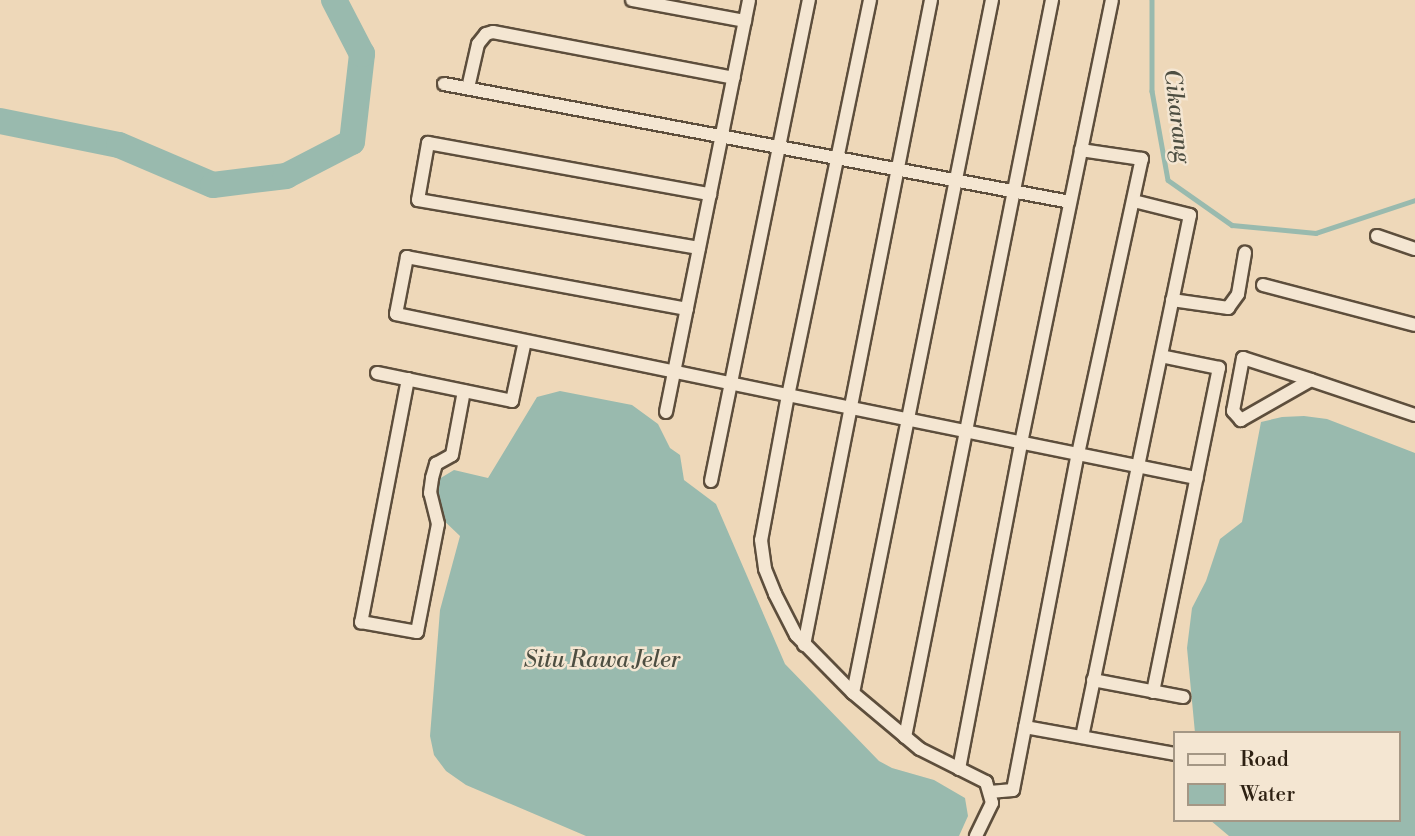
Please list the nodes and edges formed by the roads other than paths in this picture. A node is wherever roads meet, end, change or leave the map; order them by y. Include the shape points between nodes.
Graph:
1 (632, 0) edge
2 (749, 0) edge
3 (808, 0) edge
4 (870, 0) edge
5 (931, 0) edge
6 (992, 0) edge
7 (1052, 0) edge
8 (1112, 0) edge
9 (745, 21) junction
10 (734, 78) junction
11 (444, 84) dead end
12 (468, 88) junction
13 (722, 135) junction
14 (779, 146) junction
15 (1081, 150) junction
16 (837, 158) junction
17 (898, 169) junction
18 (956, 180) junction
19 (1013, 191) junction
20 (710, 194) junction
21 (1134, 201) junction
22 (1070, 202) junction
23 (1377, 236) dead end
24 (699, 248) junction
25 (1415, 249) edge
26 (1245, 253) dead end
27 (1263, 285) dead end
28 (1172, 300) junction
29 (687, 309) junction
30 (1415, 324) edge
31 (526, 341) junction
32 (1161, 356) junction
33 (674, 372) junction
34 (377, 373) dead end
35 (408, 379) junction
36 (1311, 380) junction
37 (731, 383) junction
38 (464, 391) junction
39 (788, 395) junction
40 (851, 408) junction
41 (666, 412) dead end
42 (1415, 415) edge
43 (908, 419) junction
44 (964, 431) junction
45 (1021, 443) junction
46 (1078, 454) junction
47 (1138, 466) junction
48 (1197, 478) junction
49 (711, 481) dead end
50 (804, 645) junction
51 (1093, 680) junction
52 (853, 692) junction
53 (1153, 692) junction
54 (1183, 697) dead end
55 (1025, 727) junction
56 (905, 737) junction
57 (1082, 737) junction
58 (1174, 754) edge
59 (959, 769) junction
60 (990, 792) junction
61 (976, 836) edge

1 - 9 street
2 - 9 street
3 - 14 street
4 - 16 street
5 - 17 street
6 - 18 street
7 - 19 street
8 - 15 street
9 - 10 street
10 - 12 street via 493,32 478,44
10 - 13 street
11 - 12 street
12 - 13 street
13 - 14 street
13 - 20 street
14 - 16 street
14 - 37 street
15 - 21 street via 1142,159
15 - 22 street
16 - 17 street
16 - 39 street
17 - 18 street
17 - 40 street
18 - 19 street
18 - 43 street
19 - 22 street
19 - 44 street
20 - 24 street
20 - 24 street via 428,143 418,200
21 - 28 street via 1190,215
21 - 46 street
22 - 45 street
23 - 25 street
24 - 29 street
26 - 28 street via 1238,294 1228,308
27 - 30 street
28 - 32 street
29 - 31 street via 407,257 397,314
29 - 33 street
31 - 33 street
31 - 38 street via 512,401
32 - 47 street
32 - 48 street via 1219,368
33 - 37 street
33 - 41 street
34 - 35 street
35 - 38 street
35 - 38 street via 361,621 417,632 438,524 430,493 432,478 436,464 452,455
36 - 36 street via 1243,358 1233,411 1241,420
36 - 42 street
37 - 39 street
37 - 49 street
39 - 40 street
39 - 50 street via 761,540 775,594 788,624
40 - 43 street
40 - 50 street
43 - 44 street
43 - 52 street
44 - 45 street
44 - 56 street
45 - 46 street
45 - 59 street
46 - 47 street
46 - 55 street
47 - 48 street
47 - 51 street
48 - 53 street
50 - 52 street
51 - 53 street
51 - 57 street
52 - 56 street
53 - 54 street
55 - 57 street
55 - 60 street via 1013,790
56 - 59 street
57 - 58 street
59 - 60 street via 986,782
60 - 61 street via 992,803

